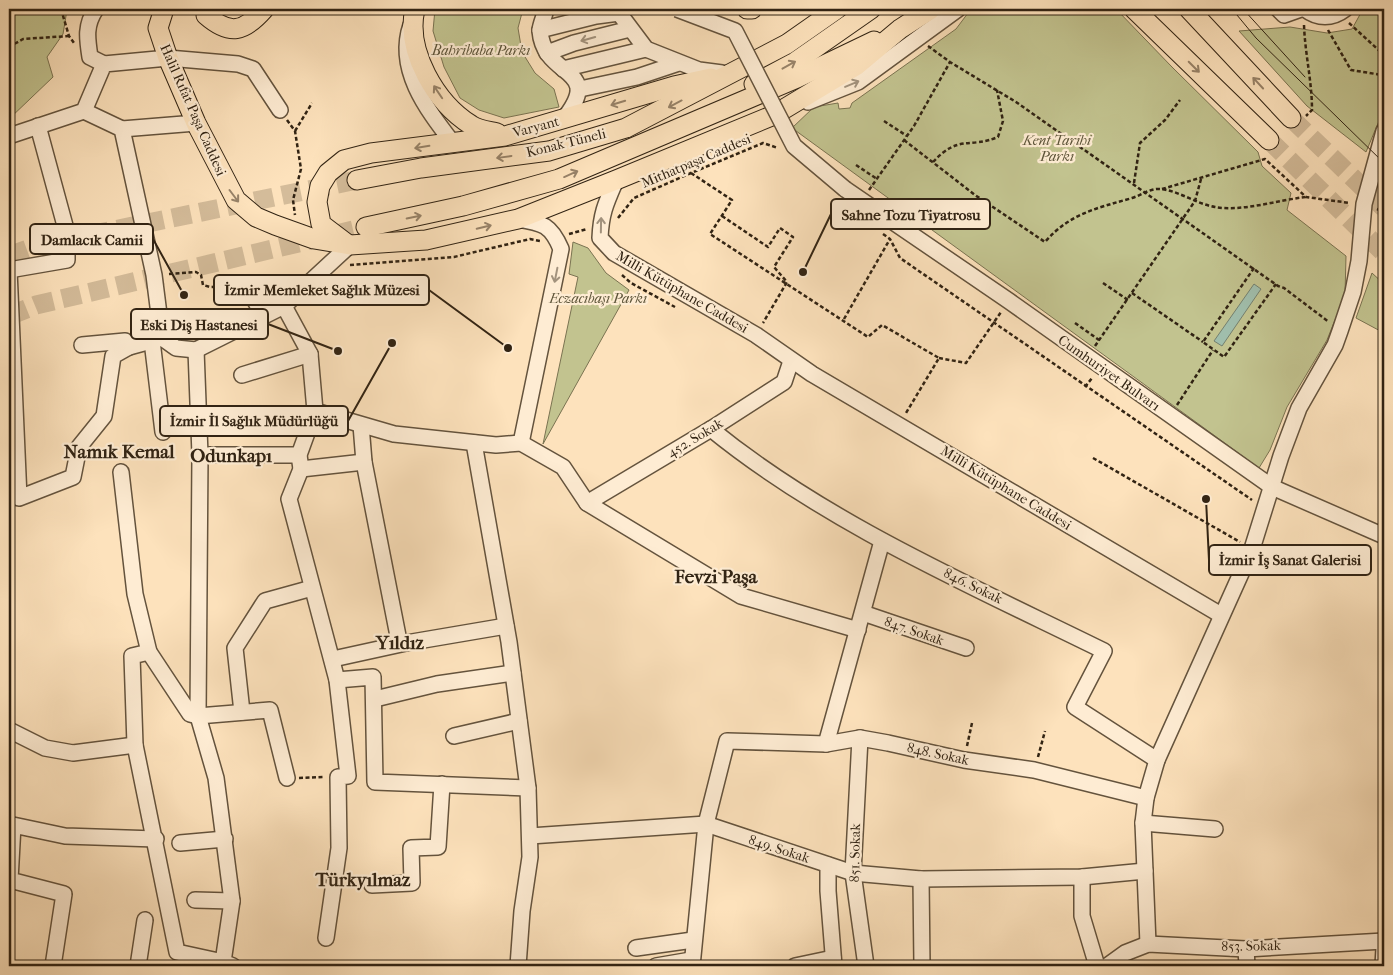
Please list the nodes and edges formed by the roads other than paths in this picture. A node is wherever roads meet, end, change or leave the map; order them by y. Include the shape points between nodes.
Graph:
1 (96, 9) edge
2 (164, 9) edge
3 (206, 9) edge
4 (264, 9) edge
5 (546, 9) edge
6 (677, 9) edge
7 (747, 9) edge
8 (752, 9) edge
9 (817, 9) edge
10 (837, 9) edge
11 (871, 9) edge
12 (931, 9) edge
13 (958, 9) edge
14 (1134, 9) edge
15 (1143, 9) edge
16 (1188, 9) edge
17 (1278, 9) edge
18 (415, 11) edge
19 (618, 11) edge
20 (1342, 11) edge
21 (1304, 12) edge
22 (630, 29) junction
23 (900, 29) junction
24 (540, 30) junction
25 (1160, 33) junction
26 (787, 44) junction
27 (646, 49) junction
28 (548, 54) junction
29 (168, 58) junction
30 (672, 60) junction
31 (104, 64) junction
32 (563, 69) junction
33 (733, 74) junction
34 (578, 85) junction
35 (719, 110) junction
36 (84, 111) junction
37 (282, 112) road end
38 (774, 115) junction
39 (1298, 118) tunnel mouth
40 (563, 120) junction
41 (196, 124) junction
42 (38, 126) junction
43 (122, 128) junction
44 (1384, 131) edge
45 (9, 136) edge
46 (505, 136) junction
47 (452, 142) junction
48 (1270, 146) tunnel mouth
49 (357, 180) tunnel mouth
50 (616, 180) junction
51 (518, 220) junction
52 (366, 227) tunnel mouth
53 (350, 245) junction
54 (9, 270) edge
55 (245, 284) road end
56 (284, 306) junction
57 (264, 316) junction
58 (157, 340) junction
59 (82, 345) dead end
60 (129, 347) junction
61 (196, 350) junction
62 (310, 354) junction
63 (791, 361) junction
64 (242, 375) dead end
65 (315, 411) junction
66 (361, 425) junction
67 (711, 429) junction
68 (163, 432) dead end
69 (474, 443) junction
70 (521, 444) junction
71 (200, 455) junction
72 (300, 462) junction
73 (364, 462) junction
74 (122, 472) dead end
75 (1272, 487) junction
76 (587, 503) junction
77 (1384, 536) edge
78 (882, 541) junction
79 (312, 588) junction
80 (863, 613) junction
81 (1221, 615) junction
82 (506, 626) junction
83 (858, 630) junction
84 (406, 643) junction
85 (966, 648) dead end
86 (149, 652) junction
87 (333, 659) junction
88 (513, 674) junction
89 (337, 680) junction
90 (375, 700) junction
91 (242, 712) junction
92 (198, 716) junction
93 (519, 721) junction
94 (9, 730) edge
95 (454, 736) dead end
96 (860, 738) junction
97 (826, 744) junction
98 (135, 745) junction
99 (1157, 760) junction
100 (287, 778) road end
101 (442, 784) junction
102 (528, 788) junction
103 (1146, 798) junction
104 (1143, 823) junction
105 (706, 824) junction
106 (1215, 829) dead end
107 (530, 836) junction
108 (156, 839) junction
109 (226, 839) junction
110 (180, 843) dead end
111 (828, 865) junction
112 (1145, 871) junction
113 (852, 873) junction
114 (1082, 877) junction
115 (921, 879) junction
116 (372, 886) dead end
117 (855, 889) junction
118 (828, 891) junction
119 (195, 900) dead end
120 (232, 900) junction
121 (145, 920) dead end
122 (326, 938) dead end
123 (693, 940) junction
124 (1384, 941) edge
125 (1148, 944) junction
126 (636, 948) dead end
127 (1384, 948) edge
128 (1246, 949) junction
129 (833, 962) edge
130 (692, 963) edge
131 (228, 964) edge
132 (53, 966) edge
133 (138, 966) edge
134 (518, 966) edge
135 (656, 966) edge
136 (795, 966) edge
137 (866, 966) edge
138 (922, 966) edge
139 (1098, 966) edge
140 (1107, 966) edge
141 (1247, 966) edge
142 (1383, 966) edge

1 - 31 street via 88,20 86,33 90,57
2 - 29 main road, Halil Rıfat Paşa Caddesi via 158,28
3 - 4 main road via 206,16 218,26 230,30 252,24
5 - 24 street
6 - 75 street, Cumhuriyet Bulvarı, bridge via 735,31 794,146 845,189
7 - 8 main road
9 - 26 main road
10 - 26 main road
35 -> 11 main road via 740,92 795,62
12 - 23 main road
38 -> 13 street via 858,82
14 - 25 main road
15 - 25 main road
39 -> 16 main road
17 - 21 street via 1284,15
46 -> 18 main road, Varyant via 473,126 456,114 436,91 418,54 413,35
18 - 47 street via 406,39 406,60 417,91
19 - 22 street
19 - 24 street
20 - 21 street via 1320,17
22 - 27 street
22 -> 28 street via 574,43
23 - 35 main road, Konak Tüneli via 797,78
23 - 38 main road, Halil Rıfat Paşa Caddesi via 857,65
24 - 28 street
25 -> 48 main road
26 - 33 main road, Konak Tüneli
27 - 30 street
27 - 32 street
28 - 32 street
29 - 31 street
29 - 37 street via 238,64 253,69
29 - 41 main road, Halil Rıfat Paşa Caddesi
30 - 33 street via 699,70
30 - 34 street
31 - 36 street
32 - 34 street
33 -> 40 main road, Varyant via 674,86
33 -> 49 main road, Konak Tüneli via 626,128 549,151
34 - 40 street via 576,103
52 -> 35 main road, Konak Tüneli via 463,206 559,179
36 - 42 street
36 - 43 street
38 - 50 main road, Halil Rıfat Paşa Caddesi
40 - 46 main road, Varyant
41 - 43 street
41 -> 53 main road, Halil Rıfat Paşa Caddesi via 236,200 256,217 314,239
42 - 45 street
42 - 54 street via 67,233 67,260
43 - 58 street via 154,275
44 - 75 street via 1364,204 1353,292 1334,345 1299,408
46 - 47 main road
47 -> 53 main road via 371,153 344,160 328,173 320,186 317,202 321,224
50 - 51 main road, Halil Rıfat Paşa Caddesi
63 -> 50 street, Milli Kütüphane Caddesi via 756,335 614,253 600,238 601,214
53 -> 51 main road, Halil Rıfat Paşa Caddesi via 426,240
51 -> 70 street via 538,222 553,232 561,249
53 - 56 street
54 - 60 street via 19,498 73,477 79,447 104,416 113,356
55 - 57 street
56 - 57 street
56 - 62 street
57 - 61 street
58 - 60 street
58 - 61 street via 176,348
58 - 68 street
59 - 60 street via 125,341
61 - 71 street
62 - 64 street
62 - 65 street
63 - 67 street, 452. Sokak via 784,382
63 - 81 street, Millî Kütüphane Caddesi
65 - 66 street
65 - 72 street
66 - 69 street via 394,434
66 - 73 street
67 - 76 street, 452. Sokak
67 - 78 street, 846. Sokak via 746,458
69 - 70 street
69 - 82 street
70 - 76 street via 563,467
71 - 72 street
71 - 92 street
72 - 73 street
72 - 79 street via 289,499
73 - 84 street via 399,641
74 - 86 street via 135,594
75 - 77 street, Cumhuriyet Bulvarı
75 - 81 street via 1252,549
76 - 83 street via 741,596
78 - 80 street
78 - 99 street, 846. Sokak via 1104,651 1075,707
79 - 87 street
79 - 91 street via 265,601 235,648
80 - 83 street
80 - 85 street, 847. Sokak
81 - 99 street
82 - 84 street
82 - 88 street
83 - 97 street
84 - 87 street
86 - 92 street via 190,714
86 - 98 street via 132,656
87 - 89 street
88 - 90 street via 436,684
88 - 93 street
89 - 90 street via 373,677
89 - 122 street via 348,776 338,777 339,848
90 - 101 street via 375,782
91 - 92 street
91 - 100 street via 270,710
92 - 109 street via 216,778
93 - 95 street
93 - 102 street
94 - 98 street via 45,748 73,753
96 - 97 street, 848. Sokak
96 - 103 street, 848. Sokak via 964,760 1034,770
96 - 113 street, 851. Sokak
97 - 105 street, 848. Sokak via 727,741
98 - 108 street
99 - 103 street
101 - 102 street
101 - 116 street via 438,847 411,848 412,883
102 - 107 street
103 - 104 street
104 - 106 street
104 - 112 street
105 - 107 street
105 - 111 street, 849. Sokak
105 - 123 street
107 - 134 street
108 - 131 street via 177,952
108 - 132 street via 65,836 13,825 10,880 64,894
109 - 110 street
109 - 120 street
111 - 113 street, 849. Sokak
111 - 118 street
112 - 114 street, 849. Sokak
112 - 125 street
113 - 115 street, 849. Sokak
113 - 117 street, 851. Sokak
114 - 115 street, 849. Sokak
114 - 139 street via 1082,916
115 - 138 street
117 - 118 street
117 - 137 street, 851. Sokak
118 - 129 street
119 - 120 street
120 - 131 street
121 - 133 street
123 - 126 street
123 - 130 street
124 - 128 street, 853. Sokak
125 - 128 street, 853. Sokak
125 - 140 street via 1125,953
127 - 142 street
128 - 141 street
129 - 136 street
130 - 135 street

